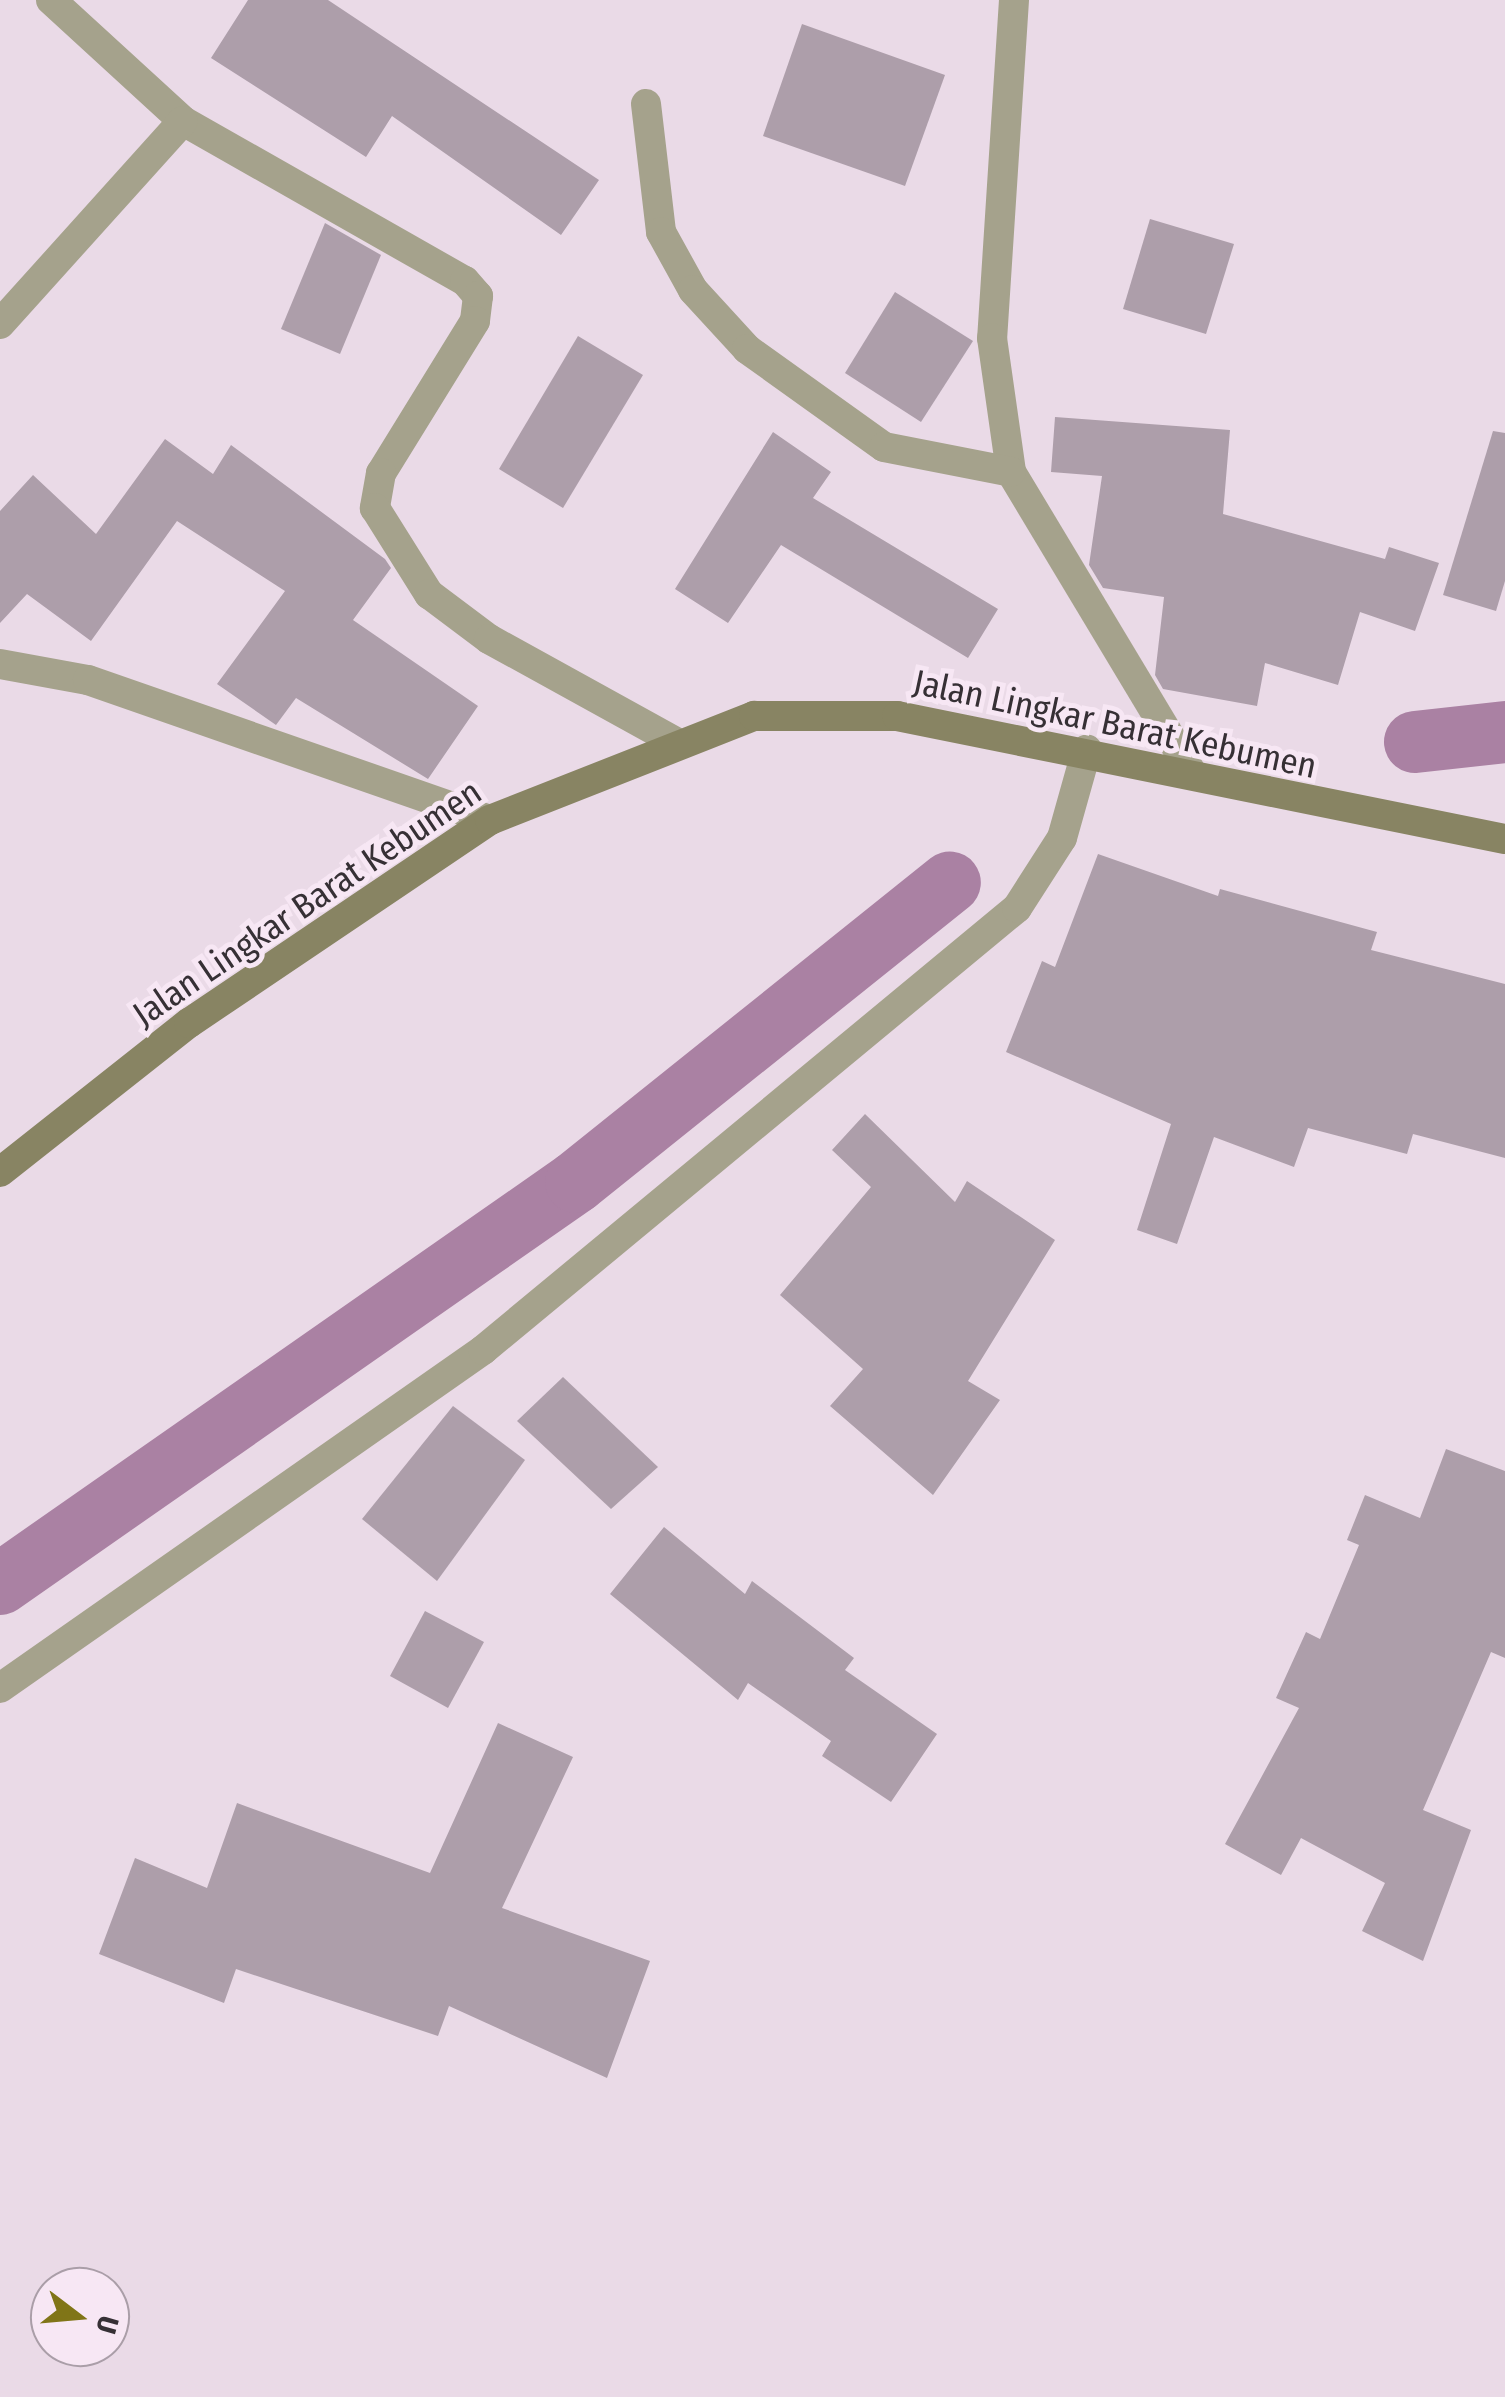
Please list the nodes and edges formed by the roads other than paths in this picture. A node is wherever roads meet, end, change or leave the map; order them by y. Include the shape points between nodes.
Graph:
1 (51, 0) edge
2 (1014, 0) edge
3 (646, 104) dead end
4 (184, 121) junction
5 (0, 324) edge
6 (1011, 472) junction
7 (0, 664) edge
8 (674, 741) junction
9 (1087, 750) junction
10 (1192, 773) junction
11 (490, 820) junction
12 (1505, 839) edge
13 (0, 1172) edge
14 (0, 1688) edge

1 - 4 street
2 - 6 street via 992,338
3 - 6 street via 661,232 693,290 747,349 884,446
4 - 5 street
4 - 8 street via 478,296 474,321 381,473 375,508 428,594 488,639
6 - 10 street
7 - 11 street via 88,680
8 - 9 main road, Jalan Lingkar Barat Kebumen via 754,716 896,716 992,742
8 - 11 main road, Jalan Lingkar Barat Kebumen
9 - 10 main road, Jalan Lingkar Barat Kebumen
9 - 14 street via 1062,838 1016,908 483,1350
10 - 12 main road, Jalan Lingkar Barat Kebumen
11 - 13 main road, Jalan Lingkar Barat Kebumen via 189,1022

